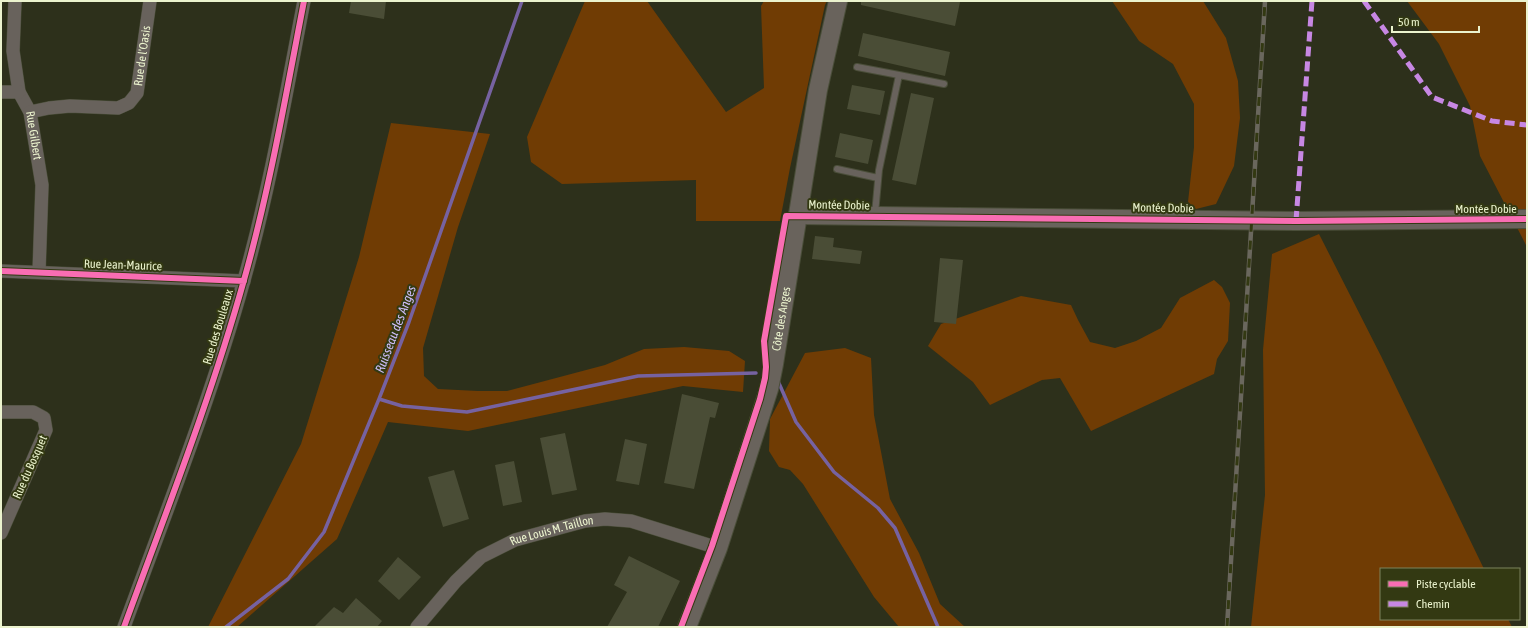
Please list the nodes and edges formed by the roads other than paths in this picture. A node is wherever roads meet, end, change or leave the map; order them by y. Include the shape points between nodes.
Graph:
1 (15, 1) edge
2 (150, 1) edge
3 (304, 1) edge
4 (838, 1) edge
5 (857, 67) dead end
6 (899, 75) junction
7 (944, 84) dead end
8 (1, 92) edge
9 (19, 92) junction
10 (30, 112) junction
11 (837, 169) dead end
12 (878, 178) junction
13 (798, 215) junction
14 (875, 216) junction
15 (1527, 219) edge
16 (1, 271) edge
17 (39, 272) junction
18 (244, 280) junction
19 (1, 412) edge
20 (1, 533) edge
21 (718, 548) junction
22 (124, 627) edge
23 (417, 627) edge
24 (687, 627) edge

1 - 9 street, Rue Gilbert via 12,51
2 - 10 street, Rue de l'Oasis via 137,93 129,103 118,108 70,106
3 - 18 street, Rue des Bouleaux via 266,199
4 - 13 street, Côte des Anges via 818,90
5 - 6 lane
6 - 7 lane
6 - 12 lane
8 - 9 street
9 - 10 street, Rue Gilbert
10 - 17 street, Rue Gilbert via 42,185
11 - 12 lane
12 - 14 lane
13 - 14 street, Montée Dobie
13 - 21 street, Côte des Anges via 769,389
14 - 15 street, Montée Dobie via 1289,221
16 - 17 street, Rue Jean-Maurice
17 - 18 street, Rue Jean-Maurice
18 - 22 street, Rue des Bouleaux via 195,432
19 - 20 street, Rue du Bosquet via 32,412 44,418 46,430
21 - 23 street, Rue Louis M. Taillon via 631,521 586,521 515,540 481,557 456,581
21 - 24 street, Côte des Anges

